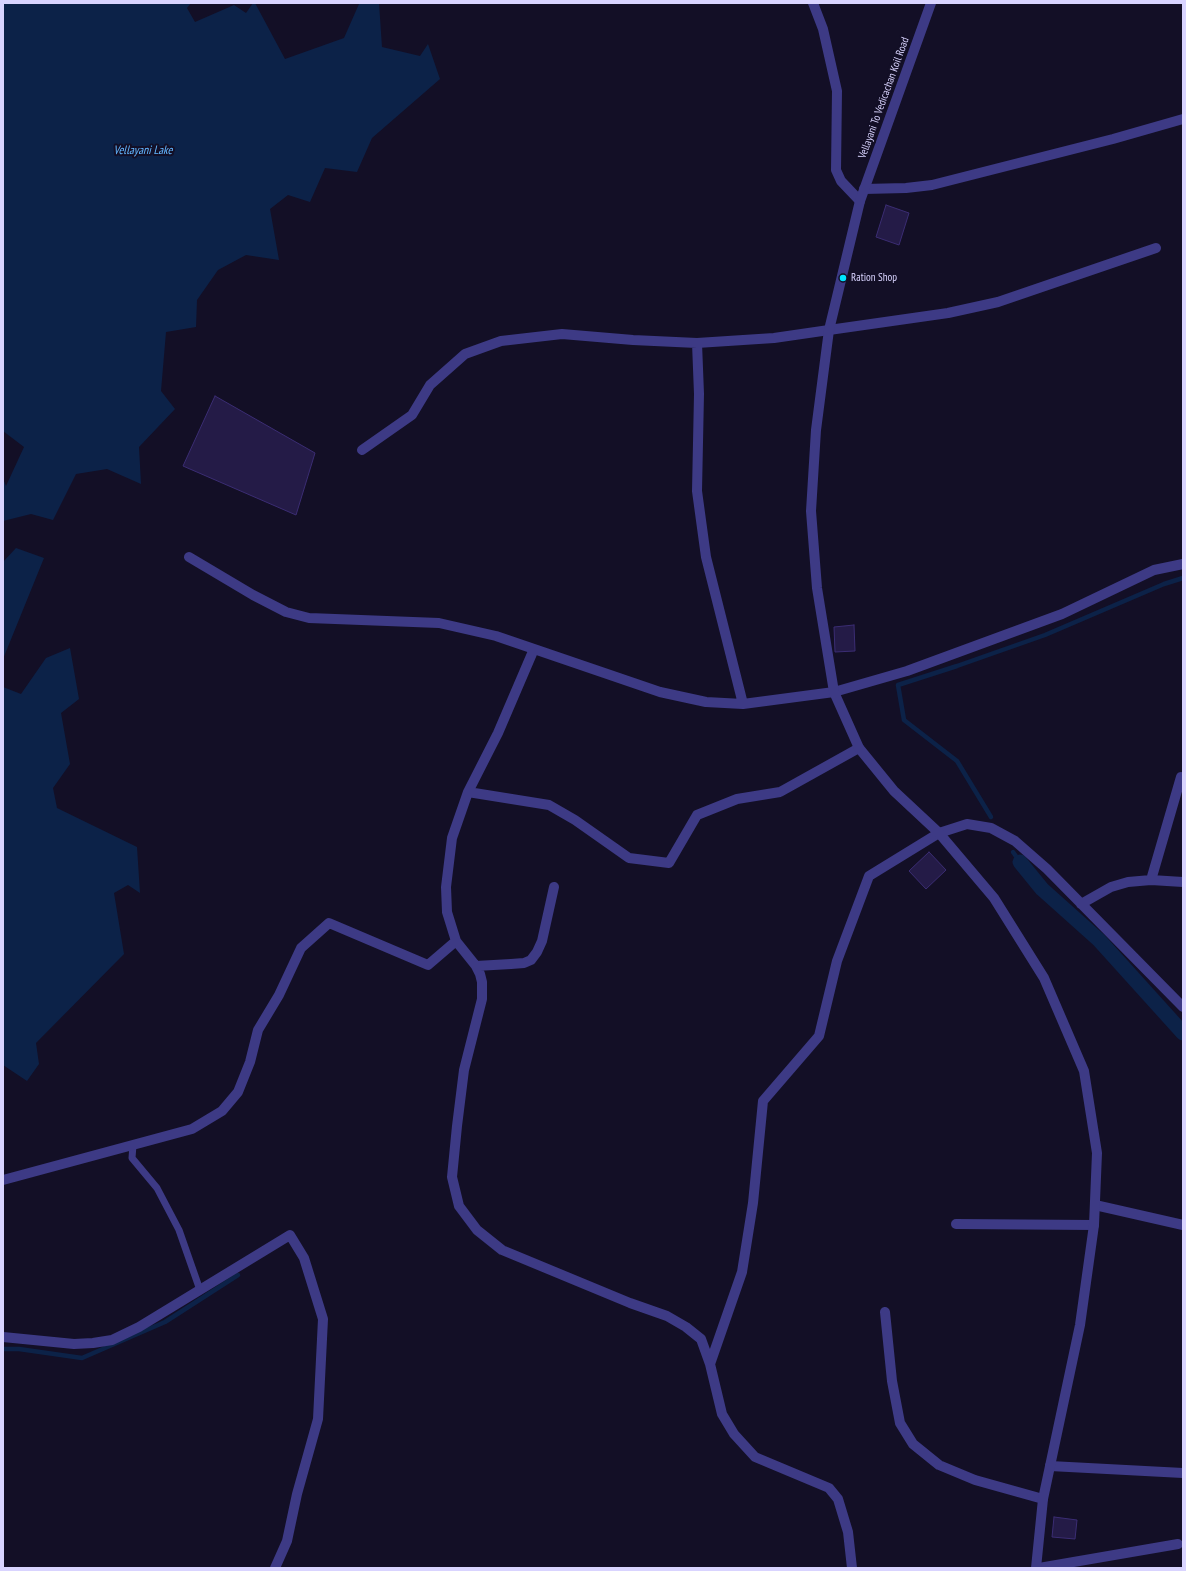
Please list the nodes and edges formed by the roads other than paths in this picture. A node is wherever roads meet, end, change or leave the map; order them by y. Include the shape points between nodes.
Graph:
1 (813, 3) edge
2 (931, 3) edge
3 (1183, 119) edge
4 (864, 189) junction
5 (860, 201) junction
6 (1156, 248) dead end
7 (829, 330) junction
8 (697, 343) junction
9 (362, 450) dead end
10 (189, 557) dead end
11 (1183, 564) edge
12 (534, 649) junction
13 (834, 692) junction
14 (743, 704) junction
15 (859, 748) junction
16 (1181, 777) dead end
17 (468, 792) junction
18 (939, 833) junction
19 (1151, 880) junction
20 (1183, 882) edge
21 (554, 887) dead end
22 (1081, 904) junction
23 (456, 941) junction
24 (476, 966) junction
25 (1183, 1007) edge
26 (133, 1144) junction
27 (3, 1180) edge
28 (1095, 1205) junction
29 (956, 1224) dead end
30 (1094, 1225) junction
31 (1183, 1225) edge
32 (200, 1290) junction
33 (886, 1312) dead end
34 (3, 1337) edge
35 (710, 1364) junction
36 (1050, 1466) junction
37 (1183, 1472) edge
38 (1043, 1498) junction
39 (1178, 1544) dead end
40 (275, 1568) edge
41 (852, 1568) edge
42 (1036, 1568) edge
43 (1039, 1568) edge

1 - 5 street via 823,29 837,91 836,170 841,181
2 - 4 street, Vellayani To Vedicachan Koil Road
3 - 4 street via 932,185
4 - 5 street, Vellayani To Vedicachan Koil Road
5 - 7 street, Vellayani To Vedicachan Koil Road
6 - 7 street via 998,302 948,313
7 - 8 street via 774,338
7 - 13 street, Vellayani To Vedicachan Koil Road via 816,430 811,511 817,588
8 - 9 street via 562,334 501,341 465,354 430,384 412,415
8 - 14 street via 698,498 706,557
10 - 12 street via 286,612 309,618 439,623 496,636
11 - 13 street via 1154,570 1062,614 907,672
12 - 14 street via 660,692 706,702
12 - 17 street via 498,733
13 - 14 street
13 - 15 street, Vellayani To Vedicachan Koil Road
15 - 17 street via 780,792 737,799 697,814 670,863 629,858 575,820 548,805
15 - 18 street, Vellayani To Vedicachan Koil Road via 894,791
16 - 19 street
17 - 23 street via 452,838 446,887 447,912
18 - 22 street via 967,824 990,828 1015,841
18 - 28 street, Vellayani To Vedicachan Koil Road via 994,898 1044,978 1084,1071 1097,1153
18 - 35 street via 869,876 837,961 819,1036 763,1101 753,1203 742,1272
19 - 20 street
19 - 22 street via 1111,887
21 - 24 street via 542,941 531,960 524,963
22 - 25 street
23 - 24 street
23 - 26 street via 428,965 329,923 301,948 279,995 258,1030 250,1062 238,1092 222,1111 192,1128
24 - 35 street via 482,982 482,999 464,1070 457,1126 452,1177 458,1206 477,1230 502,1250 667,1316 686,1327 701,1339
26 - 27 street
26 - 32 lane via 132,1158 157,1188 179,1230
28 - 30 street, Vellayani To Vedicachan Koil Road
28 - 31 street
29 - 30 street
30 - 36 street, Vellayani To Vedicachan Koil Road via 1080,1325
32 - 34 street via 139,1327 112,1340 74,1344
32 - 40 street via 290,1235 304,1258 323,1319 318,1419 287,1541
33 - 38 street via 892,1381 900,1423 913,1444 939,1465 975,1480
35 - 41 street via 722,1414 734,1434 755,1457 829,1488 838,1499 848,1532
36 - 37 street
36 - 38 street, Vellayani To Vedicachan Koil Road
38 - 42 street, Vellayani To Vedicachan Koil Road
39 - 43 street

